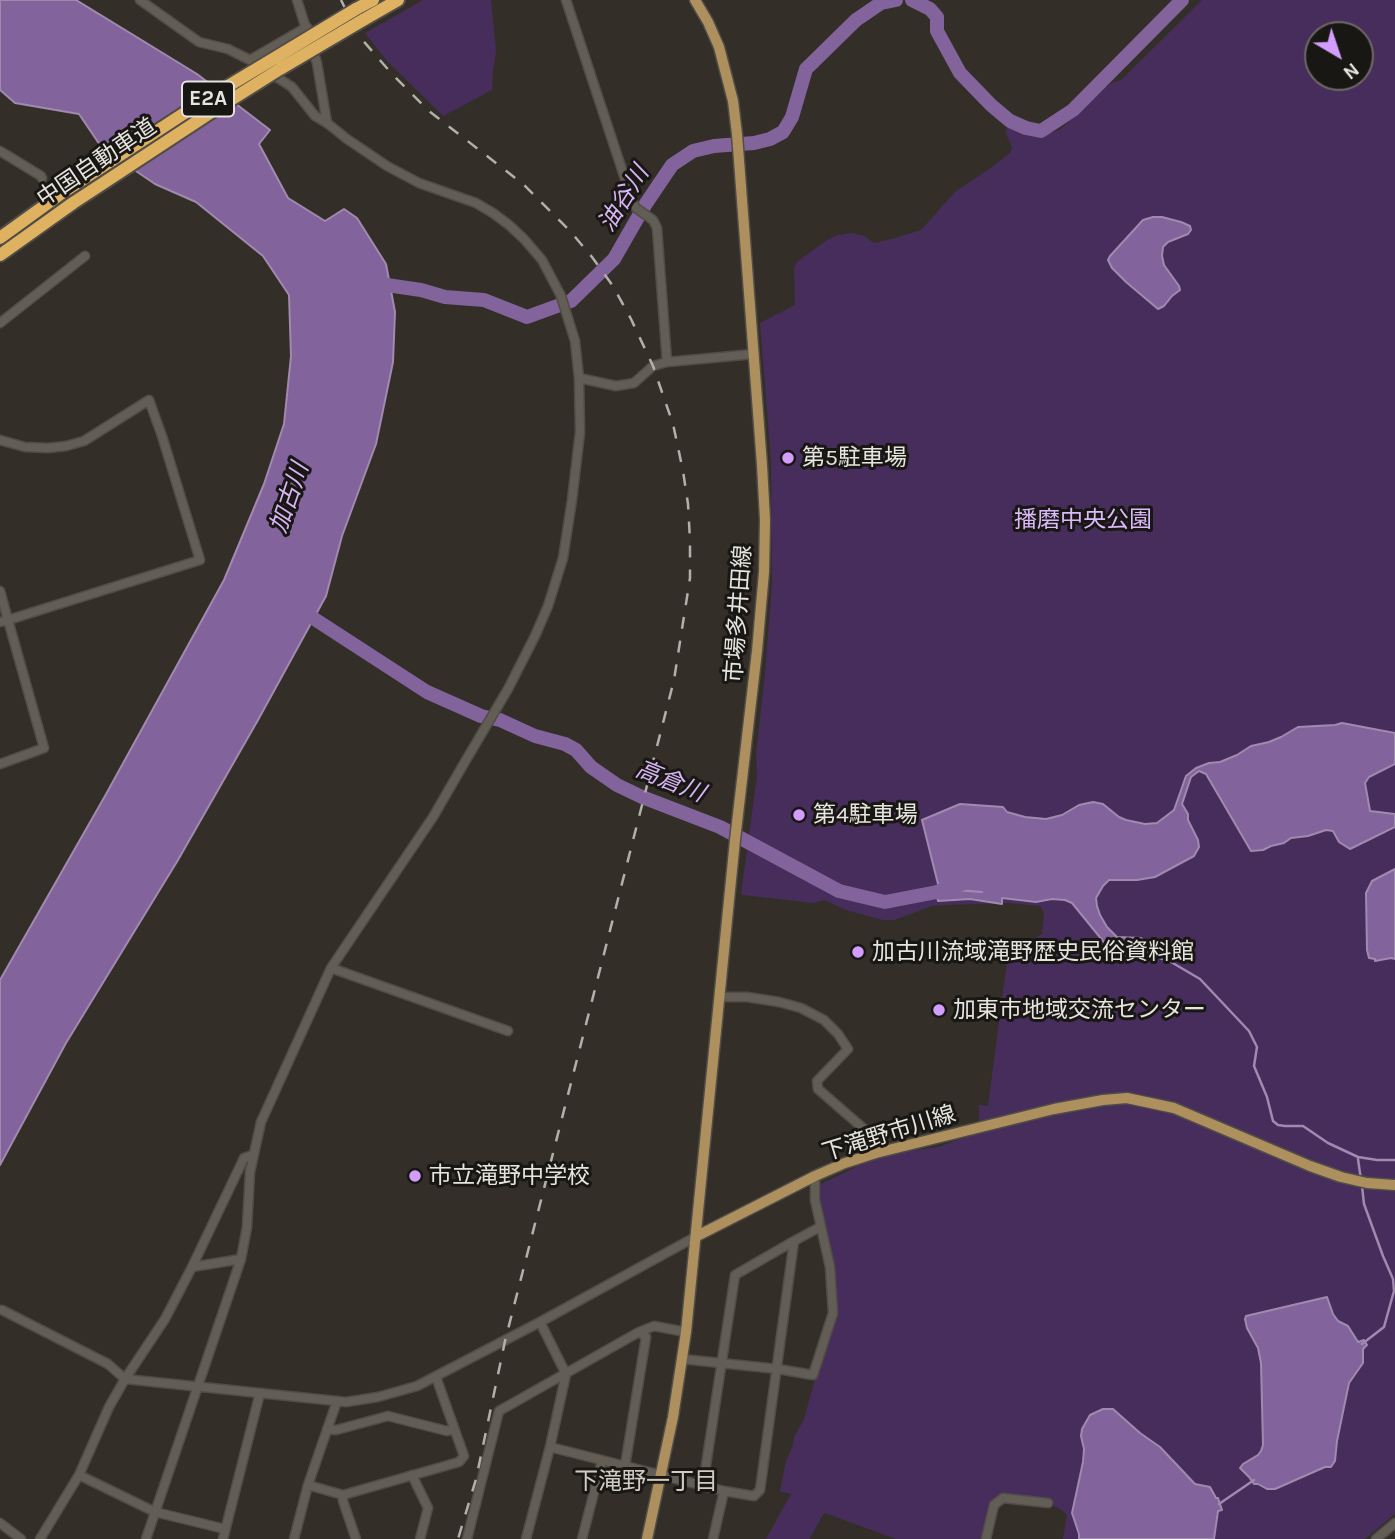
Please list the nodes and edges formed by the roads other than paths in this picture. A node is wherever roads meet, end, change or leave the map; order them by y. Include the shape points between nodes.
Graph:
1 (140, 0) edge
2 (297, 0) edge
3 (373, 0) edge
4 (398, 0) edge
5 (566, 0) edge
6 (695, 0) edge
7 (360, 15) junction
8 (307, 27) junction
9 (250, 60) junction
10 (327, 123) junction
11 (0, 151) edge
12 (42, 178) dead end
13 (0, 238) edge
14 (0, 255) edge
15 (85, 256) dead end
16 (0, 323) edge
17 (754, 354) junction
18 (667, 362) junction
19 (579, 378) junction
20 (0, 440) edge
21 (0, 591) edge
22 (4, 621) edge
23 (0, 764) edge
24 (331, 968) junction
25 (720, 998) junction
26 (508, 1031) dead end
27 (876, 1153) junction
28 (253, 1155) junction
29 (815, 1176) junction
30 (1395, 1185) edge
31 (820, 1227) junction
32 (697, 1236) junction
33 (794, 1241) junction
34 (241, 1259) junction
35 (192, 1267) junction
36 (2, 1310) dead end
37 (540, 1322) junction
38 (639, 1332) junction
39 (686, 1332) junction
40 (682, 1359) junction
41 (722, 1363) junction
42 (778, 1369) junction
43 (566, 1374) junction
44 (436, 1377) junction
45 (125, 1379) junction
46 (198, 1386) junction
47 (260, 1393) junction
48 (337, 1401) junction
49 (327, 1429) junction
50 (454, 1429) junction
51 (550, 1447) junction
52 (602, 1461) junction
53 (625, 1466) junction
54 (661, 1474) junction
55 (79, 1475) junction
56 (412, 1475) junction
57 (308, 1485) junction
58 (703, 1485) junction
59 (724, 1491) junction
60 (343, 1495) junction
61 (1048, 1503) dead end
62 (155, 1512) junction
63 (0, 1523) edge
64 (1395, 1523) edge
65 (225, 1529) junction
66 (21, 1539) edge
67 (40, 1539) edge
68 (146, 1539) edge
69 (223, 1539) edge
70 (294, 1539) edge
71 (356, 1539) edge
72 (420, 1539) edge
73 (467, 1539) edge
74 (526, 1539) edge
75 (582, 1539) edge
76 (647, 1539) edge
77 (713, 1539) edge
78 (986, 1539) edge
79 (1376, 1539) edge

1 - 9 street via 199,42
2 - 8 street
3 - 7 highway, 中国自動車道 / E2A
4 - 7 highway, 中国自動車道 / E2A
5 - 18 street via 633,203 657,228
6 - 17 main road, 市場多井田線 via 719,47 733,101
7 - 13 highway, 中国自動車道 / E2A, bridge via 210,97
7 - 14 highway, 中国自動車道 / E2A, bridge
8 - 9 street
8 - 10 street
9 - 10 street via 292,87
10 - 19 street via 387,166 493,213 524,239 542,260 561,296 575,341
11 - 12 street
15 - 16 street
17 - 18 street
17 - 25 main road, 市場多井田線 via 764,572
18 - 19 street via 625,385
19 - 24 street via 580,432 572,500 548,606 508,689 433,817
20 - 22 street via 25,447 66,446 84,441 149,400 200,560
21 - 22 street
22 - 23 street via 44,748
24 - 26 street
24 - 28 street via 261,1122
25 - 27 street via 779,1002 824,1020 848,1049 817,1081 818,1089 864,1129
25 - 32 main road, 市場多井田線
27 - 29 main road, 下滝野市川線
27 - 30 main road, 下滝野市川線 via 1054,1108 1127,1098 1174,1108 1341,1177
28 - 34 street
28 - 35 street via 244,1158
29 - 31 street
29 - 32 main road, 下滝野市川線
31 - 33 street
31 - 42 street via 831,1267 833,1313 813,1375
32 - 37 street
32 - 39 main road
33 - 41 street via 735,1275
33 - 42 street
34 - 35 street
34 - 46 street
35 - 45 street via 165,1319
36 - 45 street via 108,1364
37 - 43 street
37 - 44 street
38 - 39 street via 654,1326
38 - 43 street
38 - 53 street via 646,1337
39 - 40 main road
40 - 41 street
40 - 54 main road
41 - 42 street
41 - 58 street
42 - 59 street via 760,1490 754,1496
43 - 51 street
43 - 73 street via 499,1411
44 - 48 street via 378,1397
44 - 50 street
45 - 46 street
45 - 55 street
46 - 47 street
46 - 62 street
47 - 48 street
47 - 65 street
48 - 49 street
49 - 50 street via 388,1416
49 - 57 street
50 - 56 street via 464,1456 459,1462
51 - 52 street
51 - 74 street
52 - 53 street
52 - 75 street
53 - 54 street
54 - 58 street
54 - 76 main road
55 - 62 street
55 - 67 street
56 - 60 street
56 - 72 street via 428,1508
57 - 60 street
57 - 70 street
58 - 59 street
59 - 77 street
60 - 71 street
61 - 78 street via 1003,1498 993,1505
62 - 65 street
62 - 68 street
63 - 66 street
64 - 79 street
65 - 69 street

